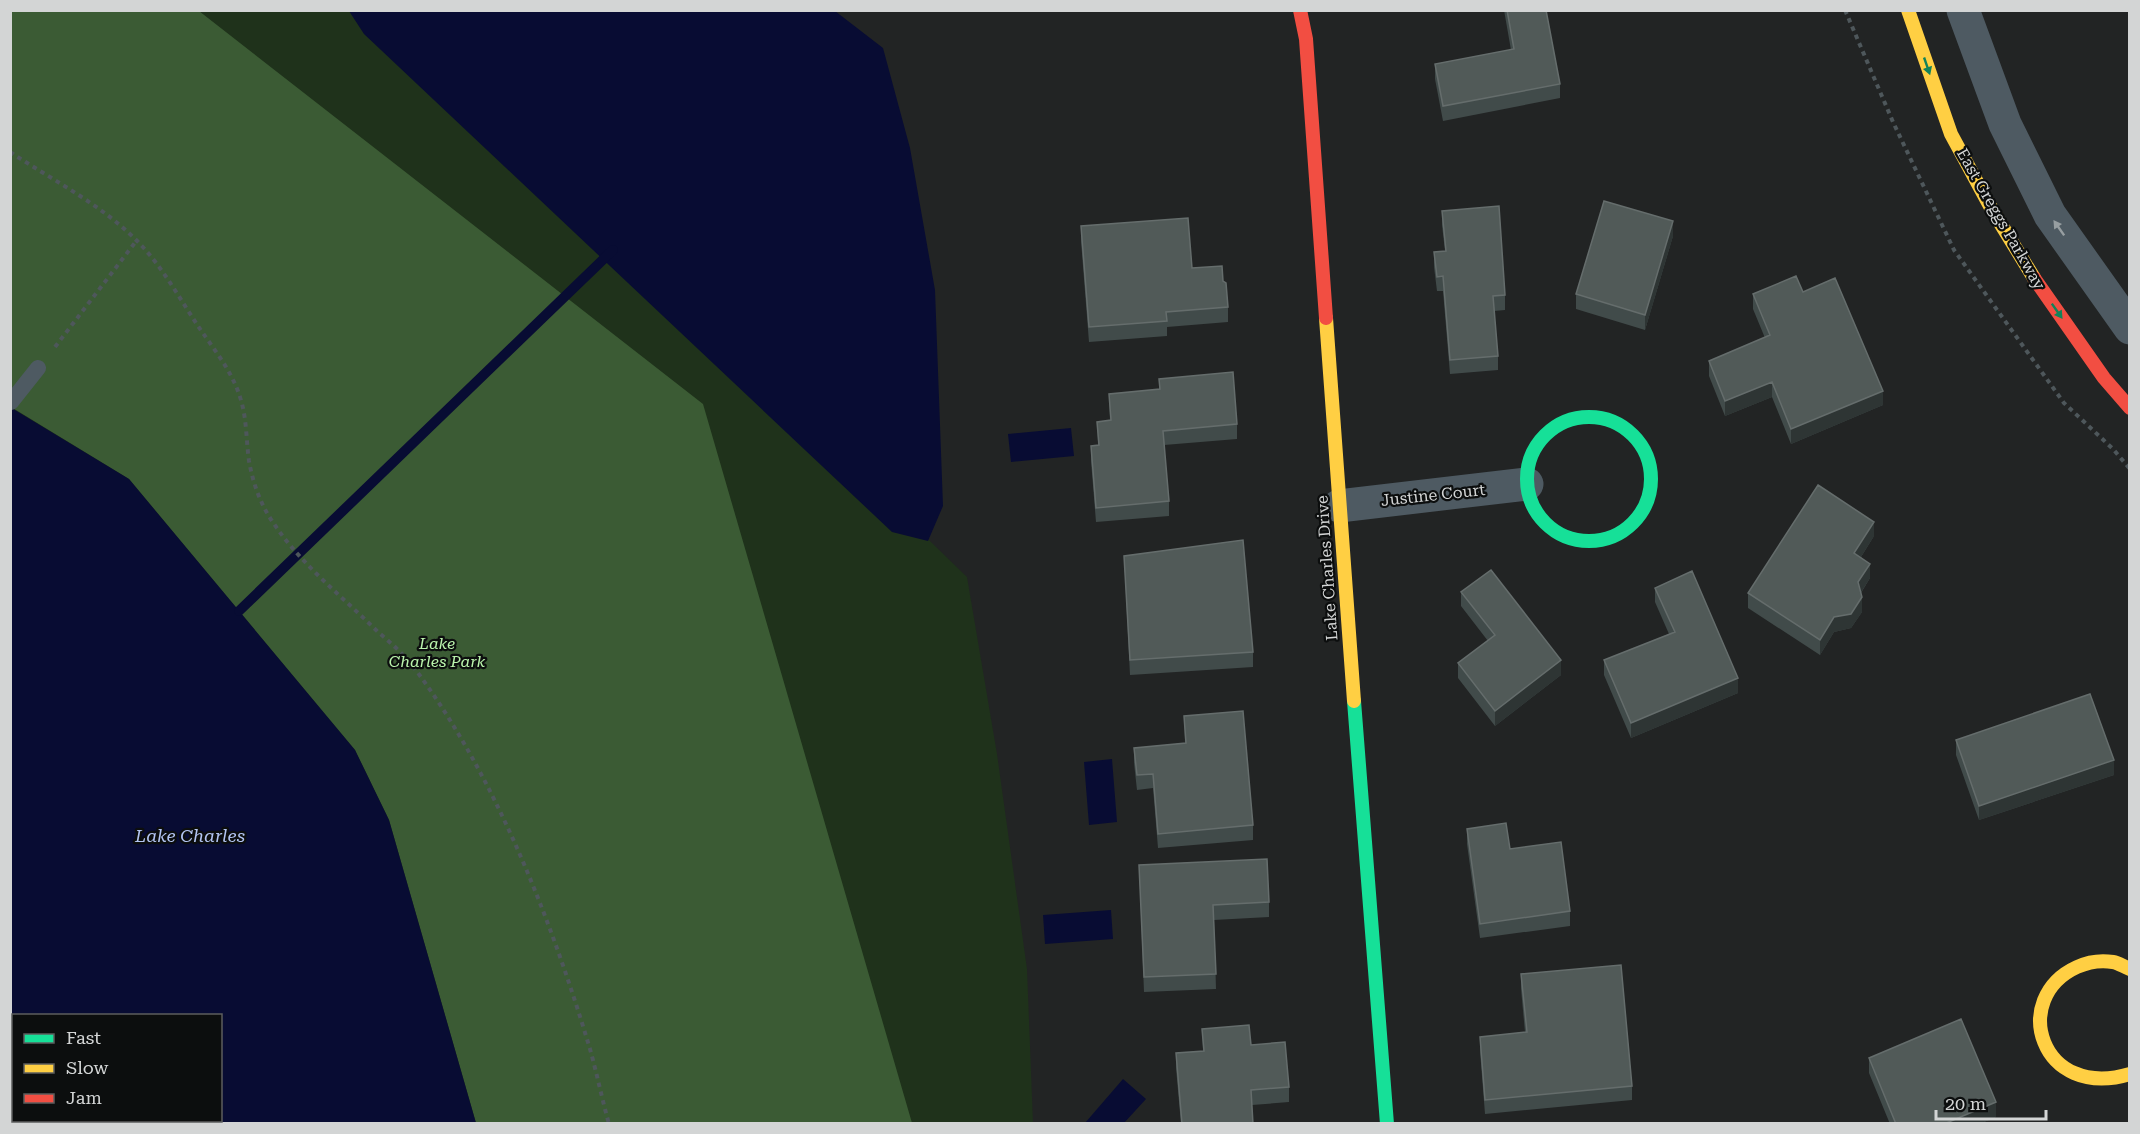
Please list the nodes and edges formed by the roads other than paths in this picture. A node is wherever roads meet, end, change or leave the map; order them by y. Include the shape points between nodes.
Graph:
1 (1300, 10) edge
2 (1908, 10) edge
3 (1963, 10) edge
4 (2130, 328) edge
5 (38, 368) road end
6 (11, 402) edge
7 (2130, 408) edge
8 (1527, 484) junction
9 (1339, 506) junction
10 (2130, 969) edge
11 (2130, 1074) edge
12 (1387, 1124) edge

1 - 9 street, Lake Charles Drive via 1306,39
2 -> 7 street, East Greggs Parkway via 1951,134 1991,208 2039,286
4 -> 3 street via 2050,214 2005,124
5 - 6 lane
8 - 8 street via 1527,468 1534,449 1546,433 1564,421 1584,417 1605,418 1624,427 1640,442 1649,461 1651,482 1646,503 1635,521 1608,538 1580,540 1561,535 1533,507
8 - 9 street, Justine Court
9 - 12 street, Lake Charles Drive
10 - 11 street via 2113,962 2092,962 2072,968 2046,994 2041,1012 2041,1031 2057,1064 2090,1080 2109,1081

